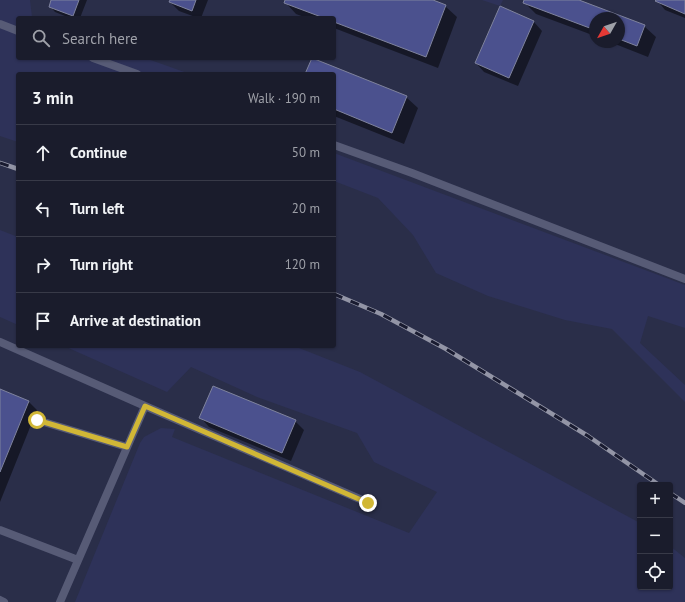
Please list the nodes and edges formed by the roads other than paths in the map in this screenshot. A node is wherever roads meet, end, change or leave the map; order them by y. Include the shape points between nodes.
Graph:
1 (0, 24) edge
2 (16, 30) edge
3 (98, 60) edge
4 (132, 72) edge
5 (336, 146) edge
6 (685, 279) edge
7 (0, 342) edge
8 (145, 406) junction
9 (37, 420) dead end
10 (127, 447) junction
11 (368, 503) dead end
12 (0, 530) edge
13 (78, 560) junction
14 (0, 600) edge
15 (4, 602) edge
16 (60, 602) edge

1 - 2 lane
3 - 4 lane
5 - 6 lane
7 - 8 lane
8 - 10 lane
8 - 11 lane
9 - 10 lane
10 - 13 lane
12 - 13 lane
13 - 16 lane
14 - 15 lane

